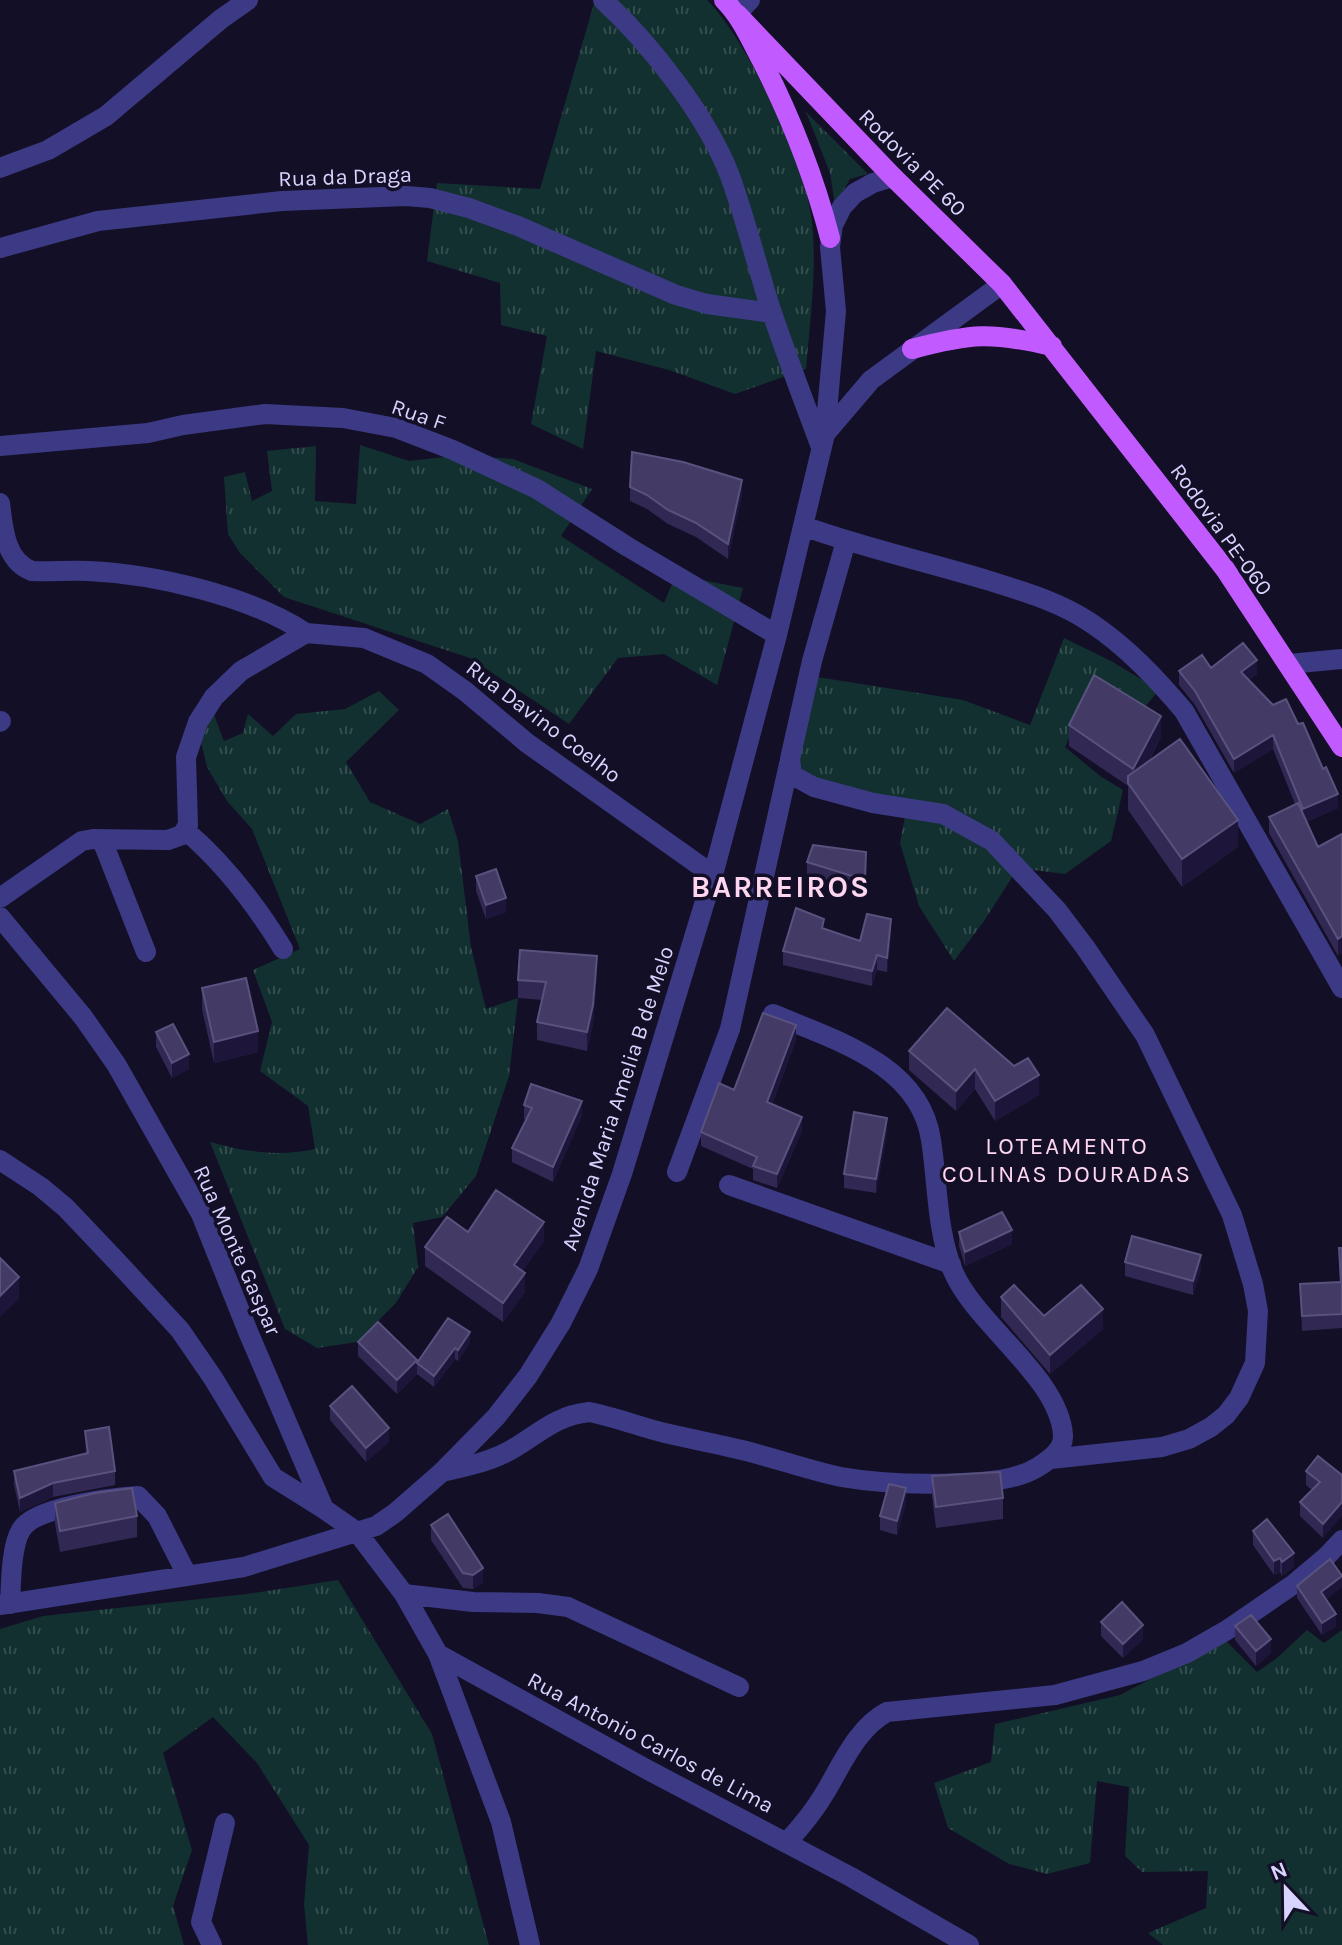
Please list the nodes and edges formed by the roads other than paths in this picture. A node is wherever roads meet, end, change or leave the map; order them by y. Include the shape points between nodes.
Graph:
1 (248, 0) edge
2 (603, 0) edge
3 (737, 5) edge
4 (0, 168) edge
5 (893, 177) junction
6 (830, 238) junction
7 (0, 248) edge
8 (1002, 284) junction
9 (772, 313) junction
10 (1052, 346) junction
11 (912, 349) junction
12 (823, 441) junction
13 (0, 446) edge
14 (0, 503) edge
15 (803, 526) junction
16 (846, 541) junction
17 (306, 633) junction
18 (777, 635) junction
19 (1342, 659) edge
20 (1289, 664) junction
21 (1342, 747) edge
22 (789, 764) junction
23 (185, 830) junction
24 (102, 840) junction
25 (713, 875) junction
26 (0, 898) edge
27 (0, 917) edge
28 (283, 949) dead end
29 (146, 952) dead end
30 (1342, 988) edge
31 (773, 1014) edge
32 (0, 1160) edge
33 (677, 1172) dead end
34 (729, 1185) dead end
35 (951, 1264) junction
36 (1051, 1459) junction
37 (442, 1472) junction
38 (324, 1509) junction
39 (357, 1532) junction
40 (1342, 1540) edge
41 (187, 1575) junction
42 (404, 1594) junction
43 (5, 1604) edge
44 (438, 1654) junction
45 (739, 1687) dead end
46 (225, 1823) dead end
47 (787, 1842) junction
48 (212, 1945) edge
49 (530, 1945) edge
50 (969, 1945) edge

1 - 4 street via 106,116 48,150
2 - 9 street via 653,54 708,131 729,173
3 - 5 main road, Rodovia PE 60
3 - 6 main road via 803,149
5 - 6 street via 849,199
5 - 8 main road, Rodovia PE 60
6 - 12 street, Avenida Maria Amelia B de Melo via 836,311
7 - 9 street, Rua da Draga via 98,221 282,201 418,197 506,221 676,295
8 - 10 main road, Rodovia PE 60
8 - 11 street
9 - 12 street
10 - 11 main road via 967,335
10 - 20 main road, Rodovia PE-060 via 1225,569
11 - 12 street via 861,389
12 - 15 street, Avenida Maria Amelia B de Melo
13 - 18 street, Rua F via 148,433 265,414 343,418 396,428 537,489
14 - 17 street via 11,554 23,568 117,573 200,590 282,617
15 - 16 street
15 - 18 street, Avenida Maria Amelia B de Melo
16 - 22 street
16 - 30 street via 1043,597 1121,645 1184,711
17 - 23 street via 241,671 198,722 186,757
17 - 25 street, Rua Davino Coelho via 364,638 427,664 527,743
18 - 25 street, Avenida Maria Amelia B de Melo
19 - 20 street
20 - 21 main road, Rodovia PE-060
22 - 33 street via 730,1029
22 - 36 street via 794,777 814,787 943,814 992,841 1085,947 1145,1035 1232,1215 1258,1311 1255,1363 1239,1398 1226,1415 1189,1439 1162,1447
23 - 24 street via 168,840
23 - 28 street via 233,878
24 - 26 street via 71,846
24 - 29 street
25 - 37 street, Avenida Maria Amelia B de Melo via 588,1269 528,1376
27 - 38 street, Rua Monte Gaspar via 83,1017 175,1166 201,1214
31 - 35 street via 869,1057 909,1089 931,1138 938,1215
32 - 38 street via 66,1208 121,1266 180,1330 273,1477
34 - 35 street
35 - 36 street via 975,1306 1048,1396 1063,1436
36 - 37 street via 1004,1479 895,1484 826,1473 589,1412 553,1421 506,1453
37 - 39 street, Avenida Maria Amelia B de Melo via 395,1513
38 - 39 street
39 - 41 street, Avenida Maria Amelia B de Melo via 244,1567
39 - 42 street
40 - 47 street via 1294,1584 1227,1630 1143,1671 1055,1695 887,1712 875,1719 844,1759
41 - 43 street, Avenida Maria Amelia B de Melo
41 - 43 street via 157,1516 138,1496 109,1498 32,1517 20,1531
42 - 44 street
42 - 45 street via 568,1607
44 - 47 street, Rua Antonio Carlos de Lima
44 - 49 street via 501,1822
46 - 48 street via 201,1922
47 - 50 street, Rua Antonio Carlos de Lima

